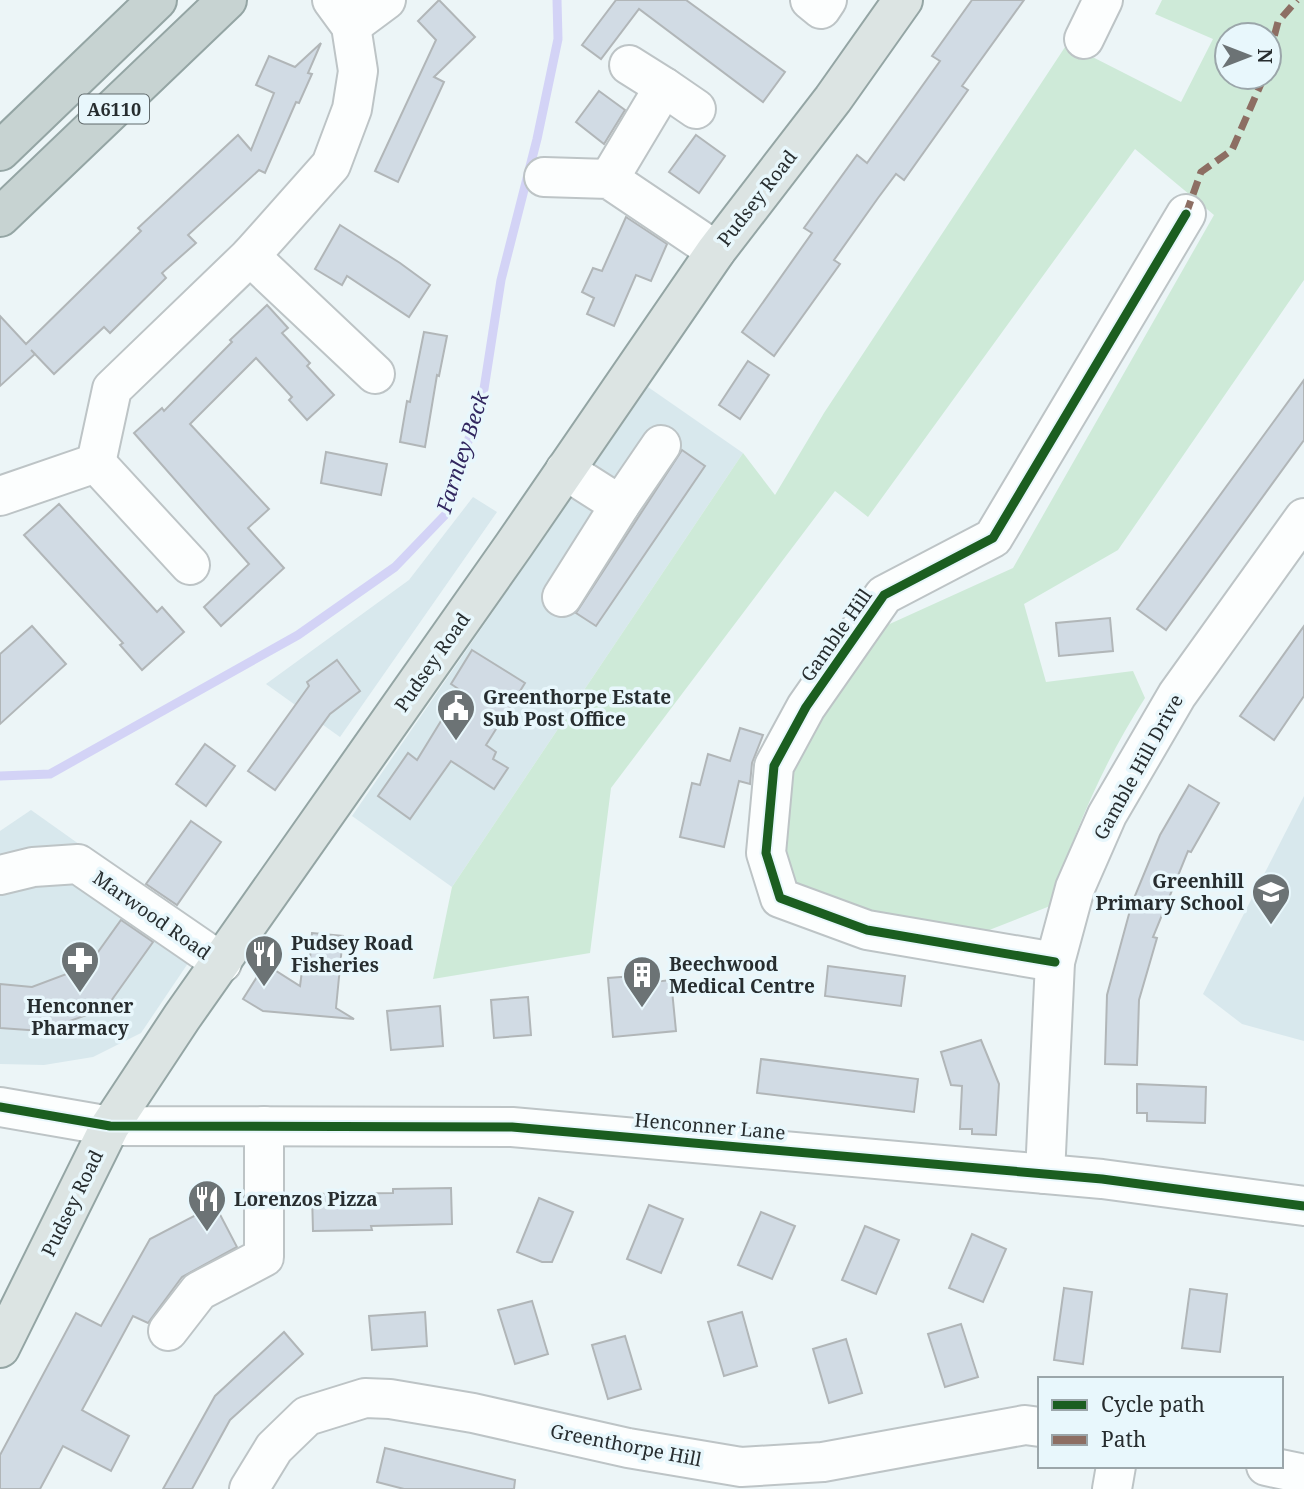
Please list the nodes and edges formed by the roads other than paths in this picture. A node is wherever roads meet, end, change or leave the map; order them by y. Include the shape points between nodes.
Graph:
1 (157, 0) edge
2 (227, 0) edge
3 (386, 0) edge
4 (810, 0) edge
5 (827, 0) edge
6 (903, 0) edge
7 (1103, 0) edge
8 (342, 13) edge
9 (1084, 39) dead end
10 (629, 65) dead end
11 (664, 87) junction
12 (696, 109) dead end
13 (0, 151) edge
14 (544, 177) dead end
15 (609, 179) junction
16 (1186, 214) dead end
17 (0, 218) edge
18 (716, 251) junction
19 (250, 256) junction
20 (375, 374) dead end
21 (660, 445) dead end
22 (96, 464) junction
23 (565, 470) junction
24 (0, 496) edge
25 (620, 505) junction
26 (1304, 518) edge
27 (190, 565) dead end
28 (562, 597) dead end
29 (0, 874) edge
30 (1055, 962) junction
31 (222, 963) junction
32 (0, 1107) edge
33 (110, 1126) junction
34 (264, 1126) junction
35 (1045, 1174) junction
36 (1304, 1206) edge
37 (168, 1331) dead end
38 (3, 1337) edge
39 (1038, 1427) edge
40 (1116, 1468) edge
41 (1276, 1468) edge
42 (1304, 1474) edge
43 (249, 1489) edge
44 (1112, 1489) edge

1 - 13 highway, A6110
2 - 17 highway, A6110
3 - 8 street
4 - 5 street via 821,9
6 - 18 main road, Pudsey Road
7 - 9 street
8 - 19 street via 358,71 352,109 331,165
10 - 11 street
11 - 12 street
11 - 15 street
14 - 15 street
15 - 18 street
16 - 30 street, Gamble Hill via 993,538 884,595 806,707 774,766 766,853 780,898 867,930
18 - 23 main road, Pudsey Road
19 - 20 street
19 - 22 street via 112,389
21 - 25 street
22 - 24 street
22 - 27 street
23 - 25 street
23 - 31 main road, Pudsey Road
25 - 28 street
26 - 30 street, Gamble Hill Drive via 1177,695 1108,815 1075,888
29 - 31 street, Marwood Road via 78,864
30 - 35 street, Gamble Hill Drive
31 - 33 main road, Pudsey Road
32 - 33 street, Henconner Lane
33 - 34 street, Henconner Lane
33 - 38 main road, Pudsey Road
34 - 35 street, Henconner Lane via 512,1127
34 - 37 street via 264,1257 199,1291
35 - 36 street, Henconner Lane
39 - 43 street, Greenthorpe Hill via 1025,1425 823,1462 741,1467 628,1448 474,1413 365,1398 307,1416 274,1448
40 - 44 street
41 - 42 street

